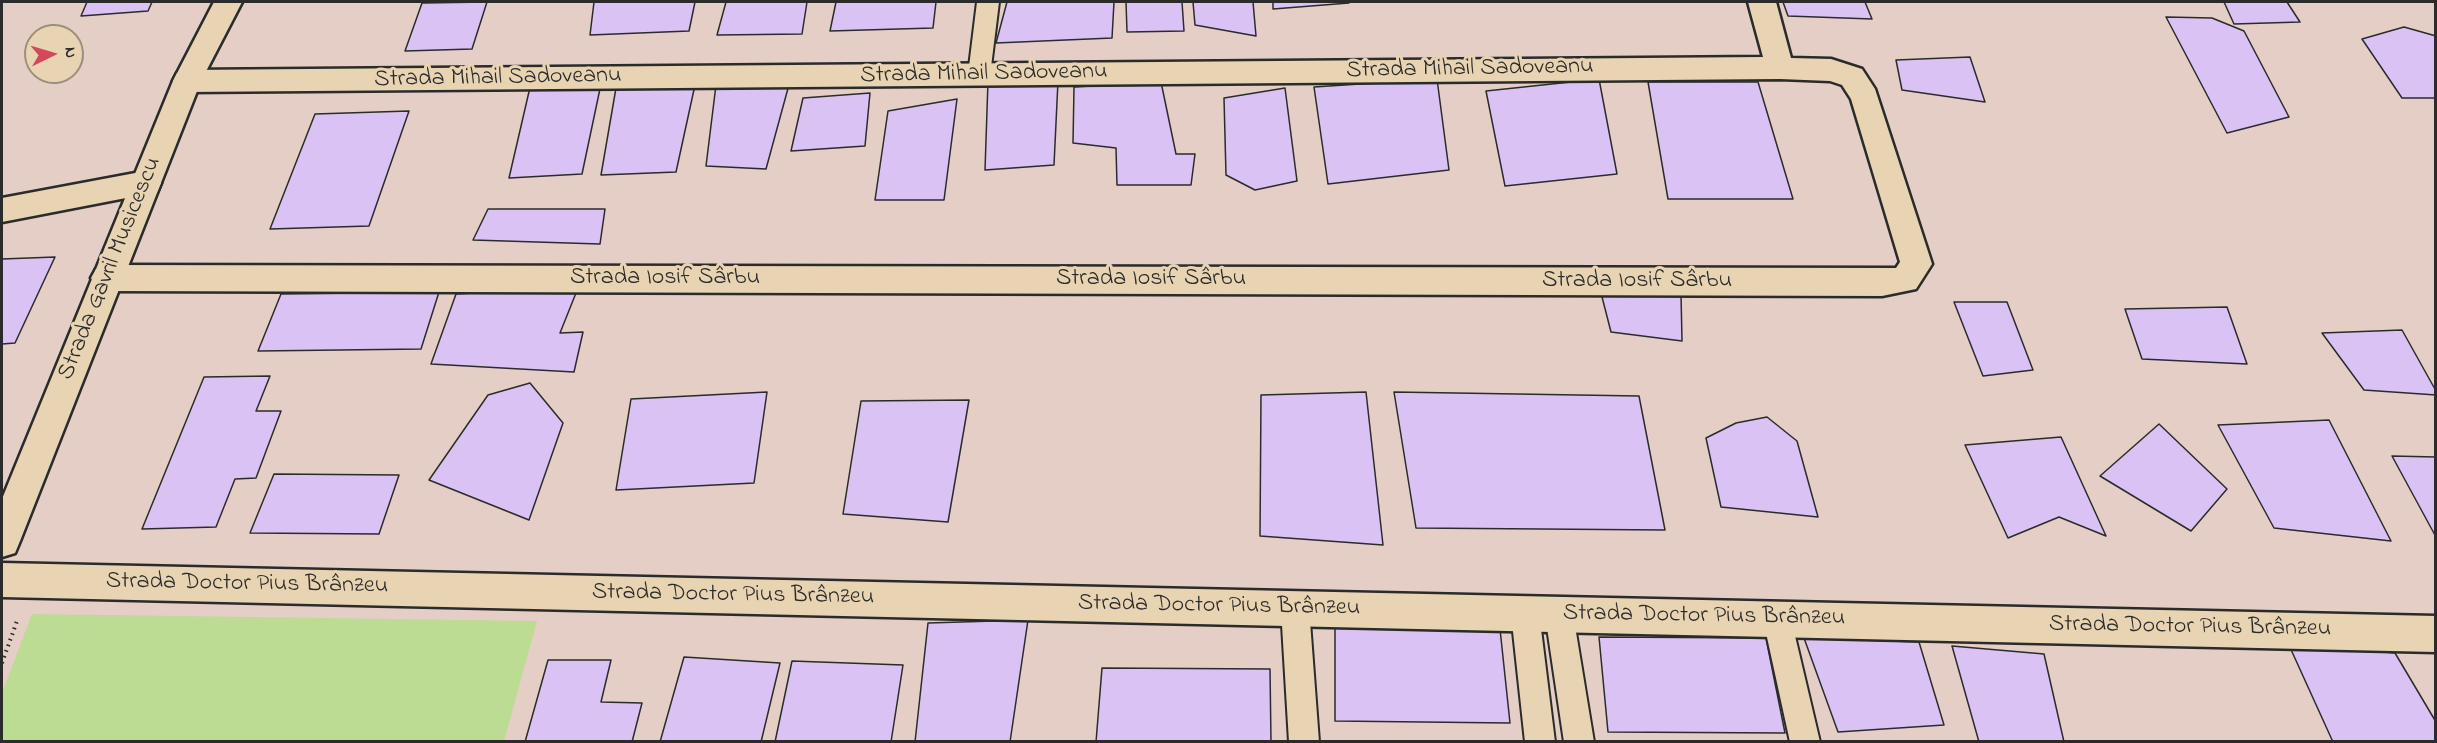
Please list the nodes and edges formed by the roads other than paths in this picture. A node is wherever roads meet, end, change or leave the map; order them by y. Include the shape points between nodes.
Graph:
1 (228, 2) edge
2 (988, 2) edge
3 (1762, 2) edge
4 (1780, 68) junction
5 (979, 75) junction
6 (187, 81) junction
7 (146, 183) junction
8 (2, 210) edge
9 (107, 278) junction
10 (2, 541) edge
11 (2, 580) edge
12 (1295, 608) junction
13 (1542, 614) junction
14 (1777, 619) junction
15 (2436, 634) edge
16 (1304, 741) edge
17 (1540, 741) edge
18 (1579, 741) edge
19 (1805, 741) edge

1 - 6 street, Strada Gavril Musicescu
2 - 5 lane
3 - 4 street
4 - 5 street, Strada Mihail Sadoveanu
4 - 9 street, Strada Iosif Sârbu via 1832,70 1852,77 1865,97 1916,264 1905,280 1870,283
5 - 6 street, Strada Mihail Sadoveanu
6 - 7 street, Strada Gavril Musicescu
7 - 8 street
7 - 9 street, Strada Gavril Musicescu
9 - 10 street, Strada Gavril Musicescu
11 - 12 street, Strada Doctor Pius Brânzeu
12 - 13 street, Strada Doctor Pius Brânzeu
12 - 16 lane
13 - 14 street, Strada Doctor Pius Brânzeu
13 - 17 lane
13 - 18 lane
14 - 15 street, Strada Doctor Pius Brânzeu
14 - 19 lane

